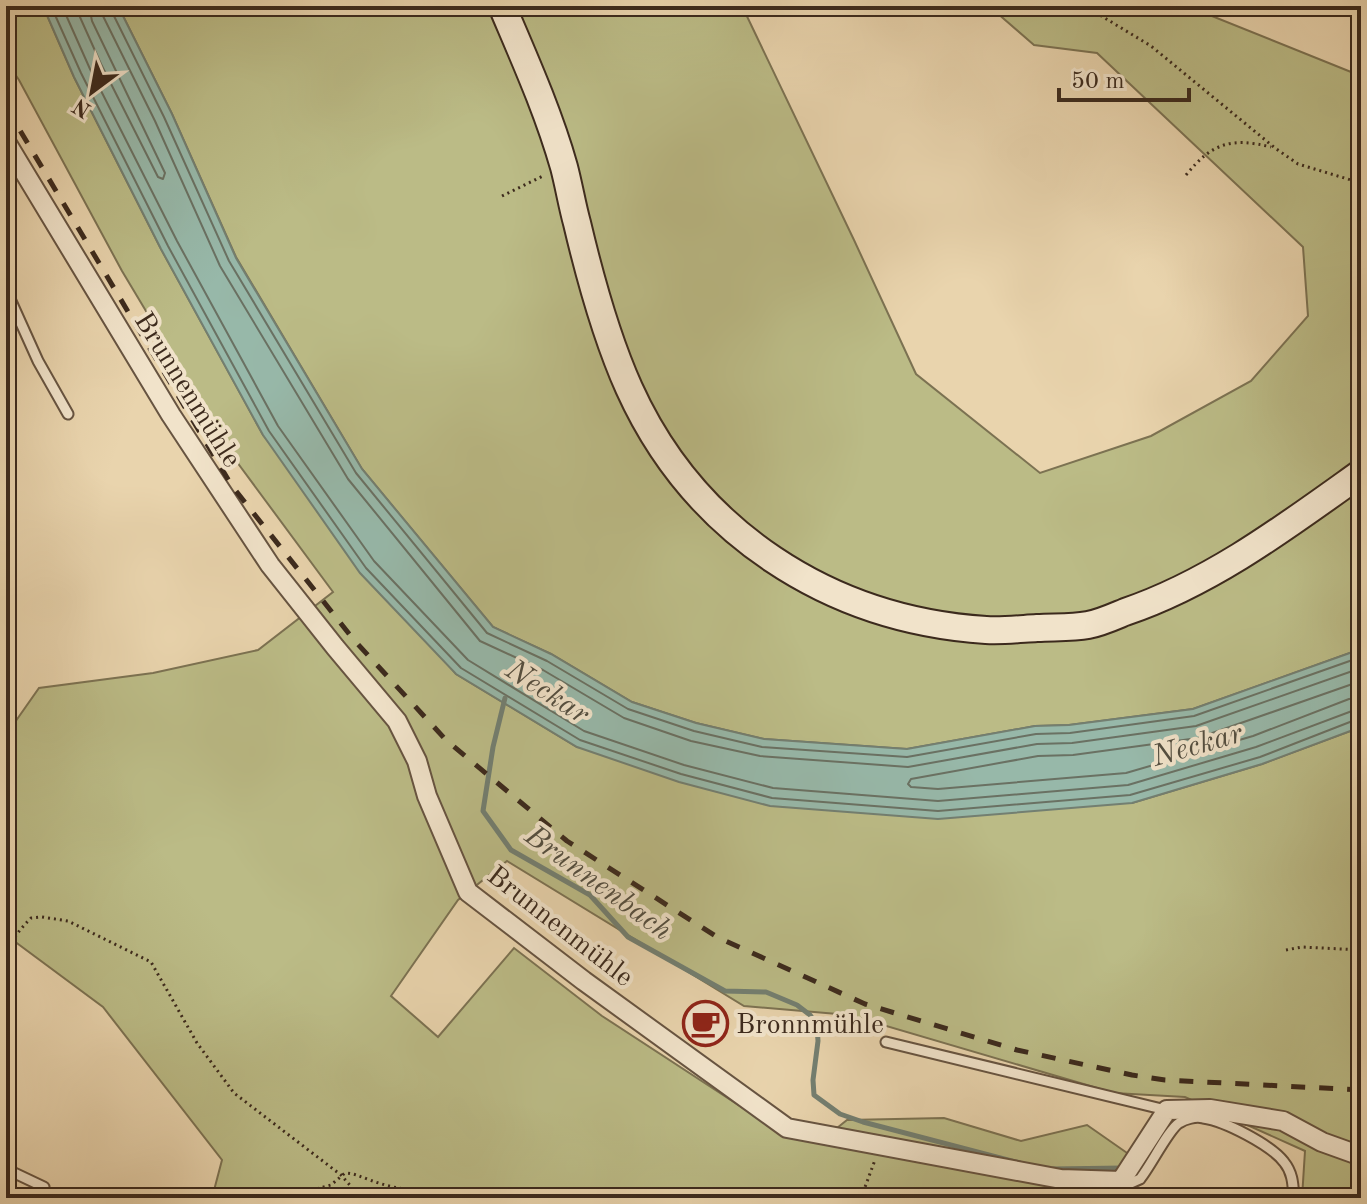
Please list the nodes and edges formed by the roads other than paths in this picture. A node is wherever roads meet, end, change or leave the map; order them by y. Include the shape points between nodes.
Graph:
1 (502, 6) edge
2 (6, 142) edge
3 (6, 290) edge
4 (68, 414) dead end
5 (1361, 473) edge
6 (886, 1042) dead end
7 (1167, 1110) junction
8 (1361, 1156) edge
9 (6, 1169) edge
10 (1121, 1181) junction
11 (44, 1187) dead end
12 (1294, 1198) edge

1 - 5 main road via 543,100 610,339 648,426 695,491 757,548 792,571 833,593 904,619 990,631 1089,625 1152,603 1249,551
2 - 10 street, Brunnenmühle via 171,415 270,565 397,721 468,892 787,1128 1061,1179
3 - 4 lane
6 - 7 lane
7 - 8 street via 1210,1109 1283,1121
7 - 10 street
9 - 11 lane
10 - 12 lane via 1140,1179 1176,1125 1201,1117 1248,1136 1283,1160

